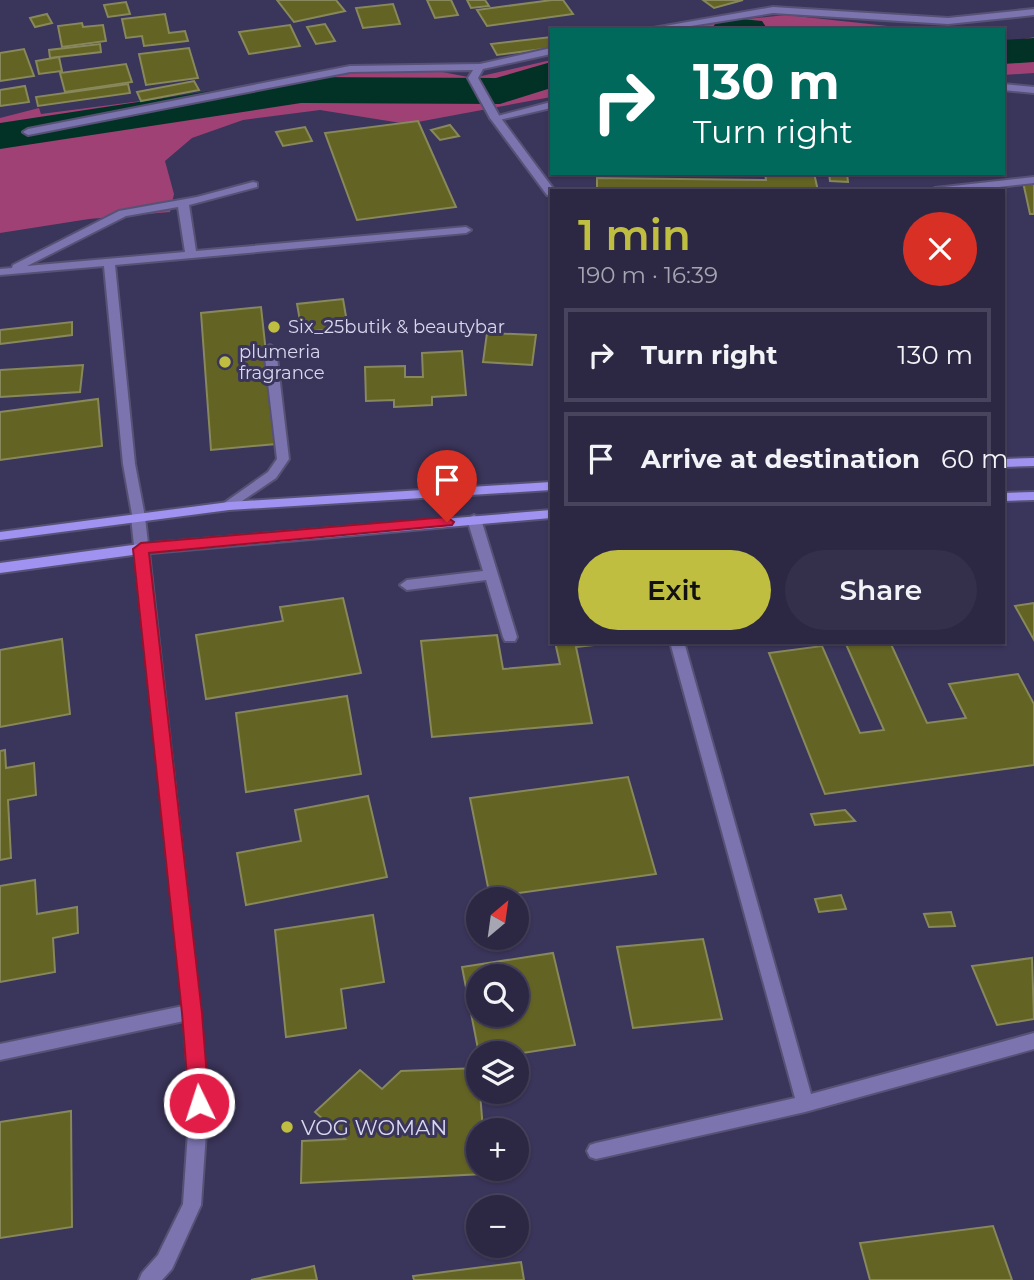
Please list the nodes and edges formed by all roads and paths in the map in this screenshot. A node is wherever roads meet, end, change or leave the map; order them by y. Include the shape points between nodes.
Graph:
1 (1034, 12) edge
2 (659, 28) edge
3 (550, 51) edge
4 (480, 66) junction
5 (1005, 87) edge
6 (1034, 90) edge
7 (550, 105) edge
8 (493, 114) junction
9 (27, 132) dead end
10 (1034, 180) edge
11 (253, 185) dead end
12 (953, 189) edge
13 (550, 192) edge
14 (183, 202) junction
15 (466, 230) dead end
16 (191, 256) junction
17 (109, 264) junction
18 (5, 272) edge
19 (270, 349) dead end
20 (1034, 462) edge
21 (1005, 463) edge
22 (550, 486) edge
23 (1034, 496) edge
24 (1005, 497) edge
25 (229, 506) junction
26 (550, 514) edge
27 (138, 517) junction
28 (474, 519) junction
29 (0, 536) edge
30 (141, 549) junction
31 (0, 568) edge
32 (491, 575) junction
33 (407, 585) dead end
34 (510, 637) dead end
35 (678, 644) edge
36 (192, 1013) junction
37 (1034, 1041) edge
38 (0, 1052) edge
39 (805, 1104) junction
40 (596, 1151) dead end
41 (149, 1280) edge

1 - 2 street via 948,21 773,10
3 - 4 street
4 - 8 street via 473,78
4 - 9 street via 350,69
5 - 6 street
7 - 8 street
8 - 13 street
10 - 12 street
11 - 14 street
14 - 16 street
14 - 18 street via 122,213
15 - 16 street
16 - 17 street
17 - 18 street
17 - 27 street
19 - 25 street via 283,458 272,475
20 - 21 main road
22 - 25 main road
23 - 24 main road
25 - 27 main road
26 - 28 main road
27 - 29 main road
27 - 30 street
28 - 30 main road
28 - 32 street
30 - 31 main road
30 - 36 street
32 - 33 street
32 - 34 street
35 - 39 street
36 - 38 street
36 - 41 street via 199,1103 192,1205 166,1262
37 - 39 street
39 - 40 street

